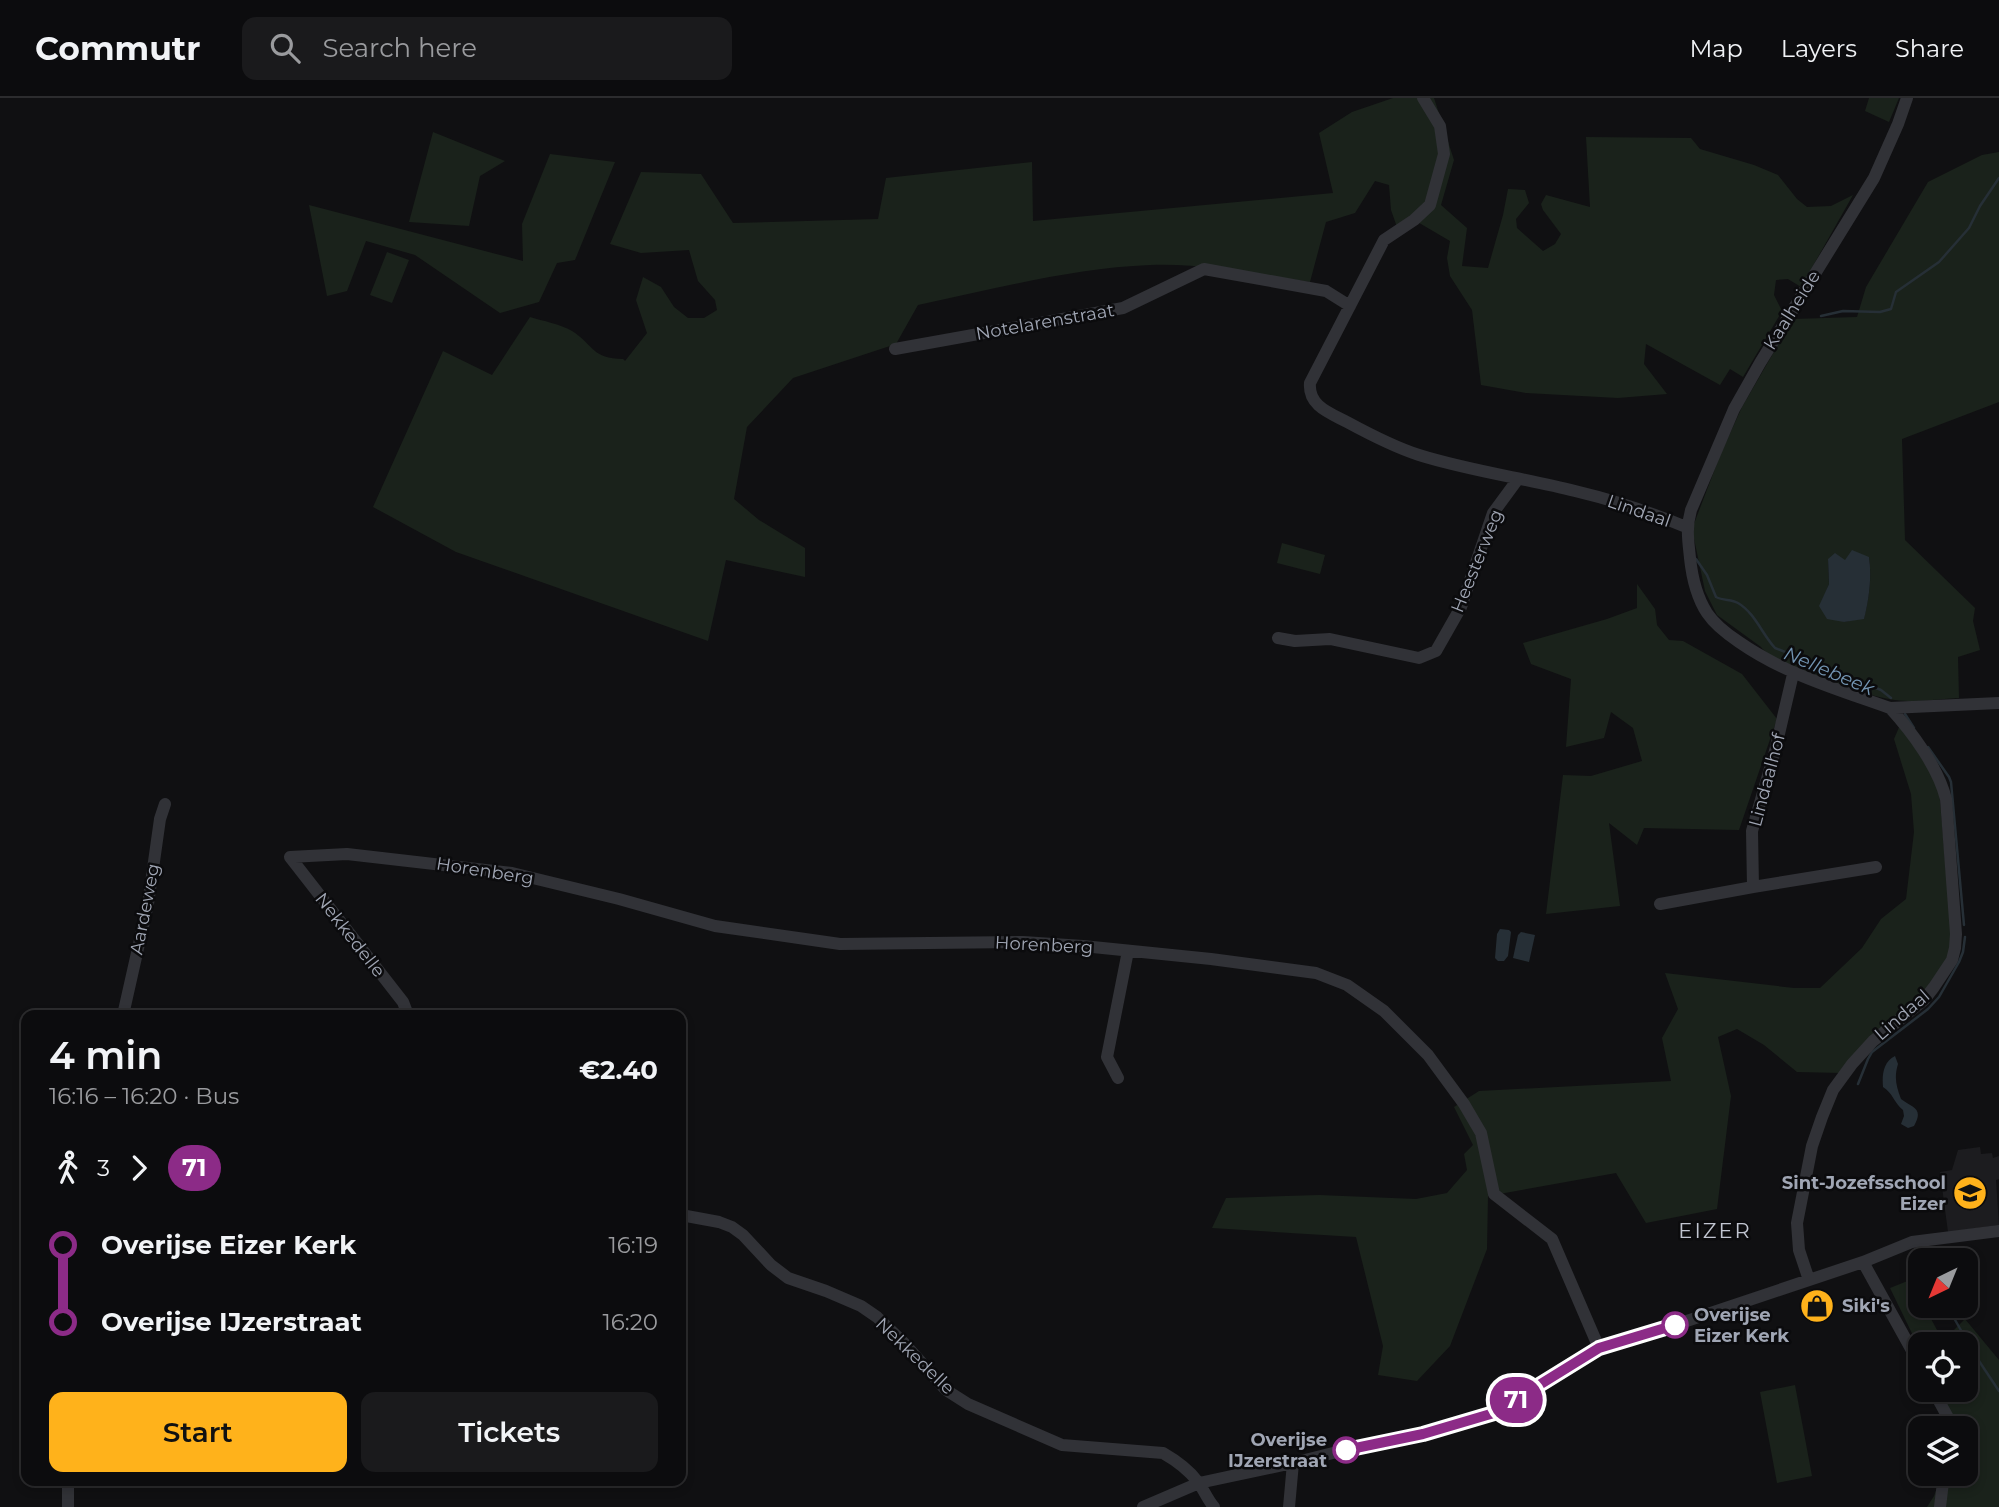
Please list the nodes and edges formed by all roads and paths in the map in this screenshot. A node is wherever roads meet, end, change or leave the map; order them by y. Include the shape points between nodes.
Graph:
1 (1423, 98) edge
2 (1907, 98) edge
3 (1350, 306) junction
4 (895, 349) dead end
5 (1518, 479) junction
6 (1686, 527) junction
7 (1278, 638) dead end
8 (1793, 674) junction
9 (1999, 703) edge
10 (1890, 708) junction
11 (165, 804) dead end
12 (289, 857) joint
13 (1876, 867) dead end
14 (1753, 887) junction
15 (1660, 904) dead end
16 (1128, 951) junction
17 (124, 1010) edge
18 (406, 1010) edge
19 (1118, 1078) dead end
20 (686, 1216) edge
21 (1999, 1231) edge
22 (1863, 1262) junction
23 (1809, 1280) junction
24 (1908, 1343) edge
25 (1599, 1348) junction
26 (1293, 1463) junction
27 (1199, 1483) junction
28 (68, 1486) edge
29 (1943, 1486) edge
30 (68, 1507) edge
31 (1143, 1507) edge
32 (1213, 1507) edge
33 (1289, 1507) edge
34 (1940, 1507) edge

1 - 3 street, Lindaal via 1440,127 1444,154 1430,205 1384,240
2 - 6 street, Kaalheide via 1874,178 1734,409
3 - 4 street, Notelarenstraat via 1326,291 1204,269 1122,308
3 - 5 street, Lindaal via 1310,383 1315,404 1421,456
5 - 6 street, Lindaal via 1642,509
5 - 7 street, Heesterweg via 1493,513 1461,607 1436,651 1419,658 1330,639
6 - 8 street, Lindaal via 1696,593 1708,615 1746,647
8 - 10 street, Lindaal
8 - 14 street, Lindaalhof via 1752,831
9 - 10 street
10 - 23 street, Lindaal via 1942,784 1955,948 1924,1000 1873,1041 1833,1090 1825,1108 1812,1146 1797,1223 1799,1250
11 - 17 street, Aardeweg
12 - 16 street, Horenberg via 347,854 512,873 715,926 840,944 1023,942
12 - 18 street, Nekkedelle
13 - 14 street
14 - 15 street
16 - 19 street via 1107,1057
16 - 25 street, Horenberg via 1316,973 1347,985 1384,1012 1427,1055 1464,1104 1481,1133 1494,1194 1552,1239
20 - 27 street, Nekkedelle via 732,1227 788,1278 861,1306 903,1342 946,1390 968,1404 1062,1445 1163,1453
21 - 22 street via 1912,1242
22 - 23 street
22 - 24 street
23 - 25 street
25 - 26 street via 1494,1413
26 - 27 street
26 - 33 street
27 - 31 street
27 - 32 street, Nekkedelle
28 - 30 street
29 - 34 street

